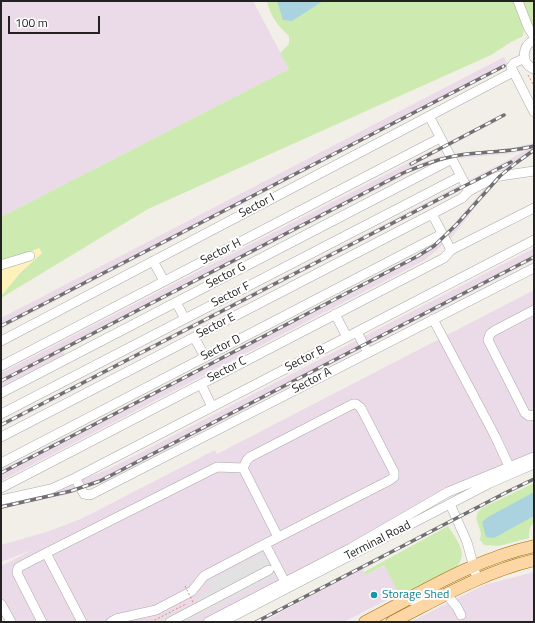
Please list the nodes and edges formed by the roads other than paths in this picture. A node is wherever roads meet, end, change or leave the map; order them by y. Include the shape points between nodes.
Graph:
1 (518, 1) edge
2 (534, 37) edge
3 (534, 40) edge
4 (529, 64) edge
5 (513, 72) junction
6 (534, 112) edge
7 (429, 116) junction
8 (440, 138) junction
9 (452, 159) junction
10 (534, 171) edge
11 (461, 176) junction
12 (469, 191) junction
13 (534, 208) edge
14 (432, 214) junction
15 (442, 234) junction
16 (534, 240) edge
17 (451, 250) junction
18 (30, 256) dead end
19 (153, 261) junction
20 (1, 265) edge
21 (534, 268) edge
22 (164, 281) junction
23 (176, 302) junction
24 (534, 310) edge
25 (335, 314) junction
26 (185, 319) junction
27 (433, 319) junction
28 (357, 332) junction
29 (194, 337) junction
30 (347, 337) junction
31 (1, 341) edge
32 (368, 353) junction
33 (204, 357) junction
34 (1, 366) edge
35 (200, 384) junction
36 (1, 393) edge
37 (212, 407) junction
38 (1, 414) edge
39 (534, 416) edge
40 (1, 437) edge
41 (534, 457) edge
42 (1, 463) edge
43 (534, 464) edge
44 (509, 466) junction
45 (243, 468) junction
46 (487, 477) junction
47 (75, 478) junction
48 (1, 488) edge
49 (2, 501) edge
50 (450, 504) junction
51 (278, 537) junction
52 (265, 544) junction
53 (534, 546) edge
54 (351, 548) junction
55 (46, 553) junction
56 (534, 560) edge
57 (478, 565) junction
58 (269, 570) dead end
59 (482, 577) junction
60 (285, 582) junction
61 (446, 594) junction
62 (404, 601) junction
63 (1, 604) edge
64 (461, 615) dead end
65 (11, 622) edge
66 (42, 622) edge
67 (82, 622) edge
68 (111, 622) edge
69 (170, 622) edge
70 (208, 622) edge
71 (222, 622) edge
72 (364, 622) edge
73 (392, 622) edge

1 - 2 street
3 - 4 street via 526,48
4 - 5 street via 512,64
5 - 6 street
5 - 7 street, Sector I
7 - 8 street
7 - 19 street, Sector I
8 - 9 street
8 - 22 street, Sector H
9 - 11 street
9 - 23 street, Sector G
10 - 12 street, Sector E via 500,176
11 - 12 street
11 - 26 street, Sector F
12 - 14 street, Sector E via 462,198
13 - 17 street, Sector C
14 - 15 street
14 - 29 street, Sector E
15 - 17 street
15 - 33 street, Sector D
16 - 28 street, Sector B
17 - 25 street, Sector C via 444,258
18 - 20 street
19 - 22 street
19 - 31 street, Sector I
21 - 27 street, Sector A
22 - 34 street, Sector H
23 - 26 street
23 - 36 street, Sector G
24 - 39 street via 494,331 488,340 525,413
25 - 30 street
25 - 35 street, Sector C
26 - 38 street, Sector F
27 - 32 street, Sector A
27 - 44 street
28 - 30 street, Sector B
28 - 32 street
29 - 33 street
29 - 40 street, Sector E
30 - 37 street, Sector B
32 - 47 street, Sector A via 90,495 84,494
33 - 42 street, Sector D
35 - 37 street
35 - 48 street, Sector C
37 - 47 street, Sector B
41 - 44 street
43 - 50 street, Terminal Road via 503,476
44 - 46 street
45 - 51 street
45 - 51 street via 250,457 356,404 361,408 394,472 392,479
45 - 55 street via 222,466 211,469
46 - 50 street via 457,493
46 - 54 street via 448,492
47 - 49 street, Sector B via 51,489
50 - 54 street via 441,504
50 - 57 street
50 - 71 street, Terminal Road
51 - 52 street
52 - 60 street
52 - 68 street via 204,576 192,591 156,610
53 - 57 main road
54 - 60 street
55 - 66 street via 18,568 17,573
55 - 67 street
56 - 59 main road
57 - 59 street
57 - 62 main road
58 - 69 street
59 - 61 main road
60 - 70 street
61 - 62 street via 433,594
61 - 64 street
61 - 73 main road
62 - 72 main road
63 - 65 street

